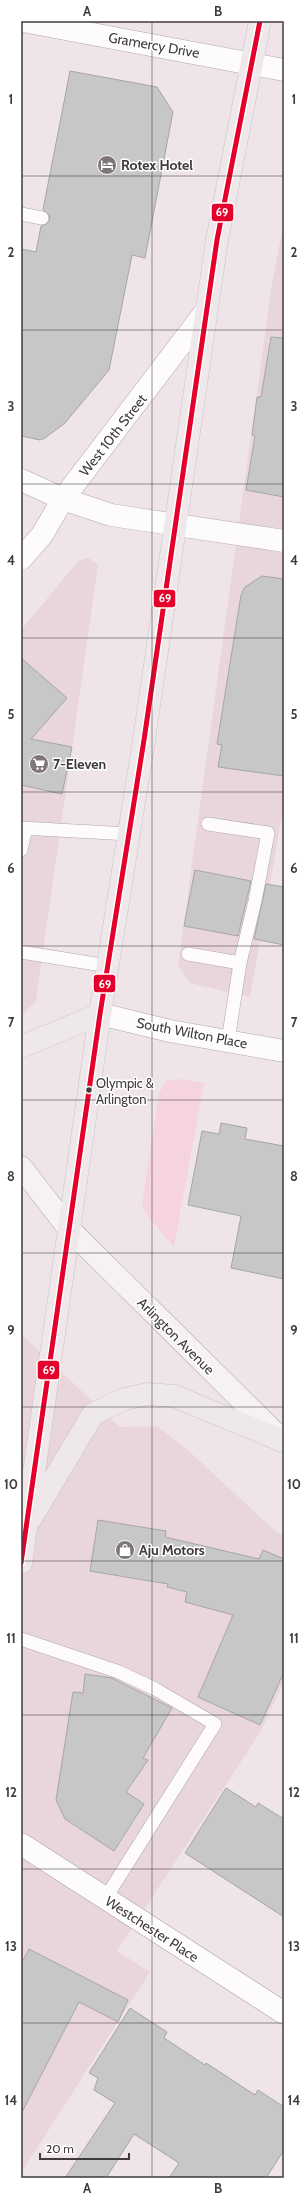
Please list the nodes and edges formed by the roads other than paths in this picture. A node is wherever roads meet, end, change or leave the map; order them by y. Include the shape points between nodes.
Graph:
1 (23, 21) edge
2 (260, 21) edge
3 (88, 27) edge
4 (252, 64) junction
5 (284, 70) edge
6 (21, 214) edge
7 (42, 218) dead end
8 (206, 312) junction
9 (21, 480) edge
10 (63, 499) junction
11 (175, 525) junction
12 (284, 542) edge
13 (21, 560) edge
14 (208, 824) dead end
15 (23, 828) edge
16 (129, 834) junction
17 (21, 850) edge
18 (21, 952) edge
19 (188, 954) dead end
20 (240, 963) junction
21 (108, 966) junction
22 (100, 1014) junction
23 (228, 1041) junction
24 (21, 1047) edge
25 (284, 1051) edge
26 (21, 1167) edge
27 (69, 1229) junction
28 (283, 1442) edge
29 (26, 1526) junction
30 (21, 1563) edge
31 (21, 1638) edge
32 (21, 1844) edge
33 (105, 1899) junction
34 (284, 2013) edge

1 - 3 street, Gramercy Drive
2 - 4 main road
3 - 4 street, Gramercy Drive
4 - 5 street, Gramercy Drive
4 - 8 main road via 217,240
6 - 7 lane
8 - 10 street, West 10th Street
8 - 11 main road
9 - 10 street
10 - 11 street via 111,515
10 - 13 street, West 10th Street via 42,535
11 - 12 street
11 - 16 main road
14 - 20 lane via 268,832
15 - 16 lane
15 - 17 lane
16 - 21 main road
18 - 21 lane
19 - 20 lane
20 - 23 lane
21 - 22 main road
22 - 23 street, South Wilton Place via 170,1031
22 - 24 main road
22 - 27 main road
23 - 25 street, South Wilton Place
26 - 27 main road
27 - 28 main road, Arlington Avenue
27 - 29 main road
28 - 29 main road via 174,1396 148,1394 124,1399 93,1414
29 - 30 main road
31 - 33 lane via 119,1672 155,1689 215,1724
32 - 33 street, Westchester Place
33 - 34 street, Westchester Place

